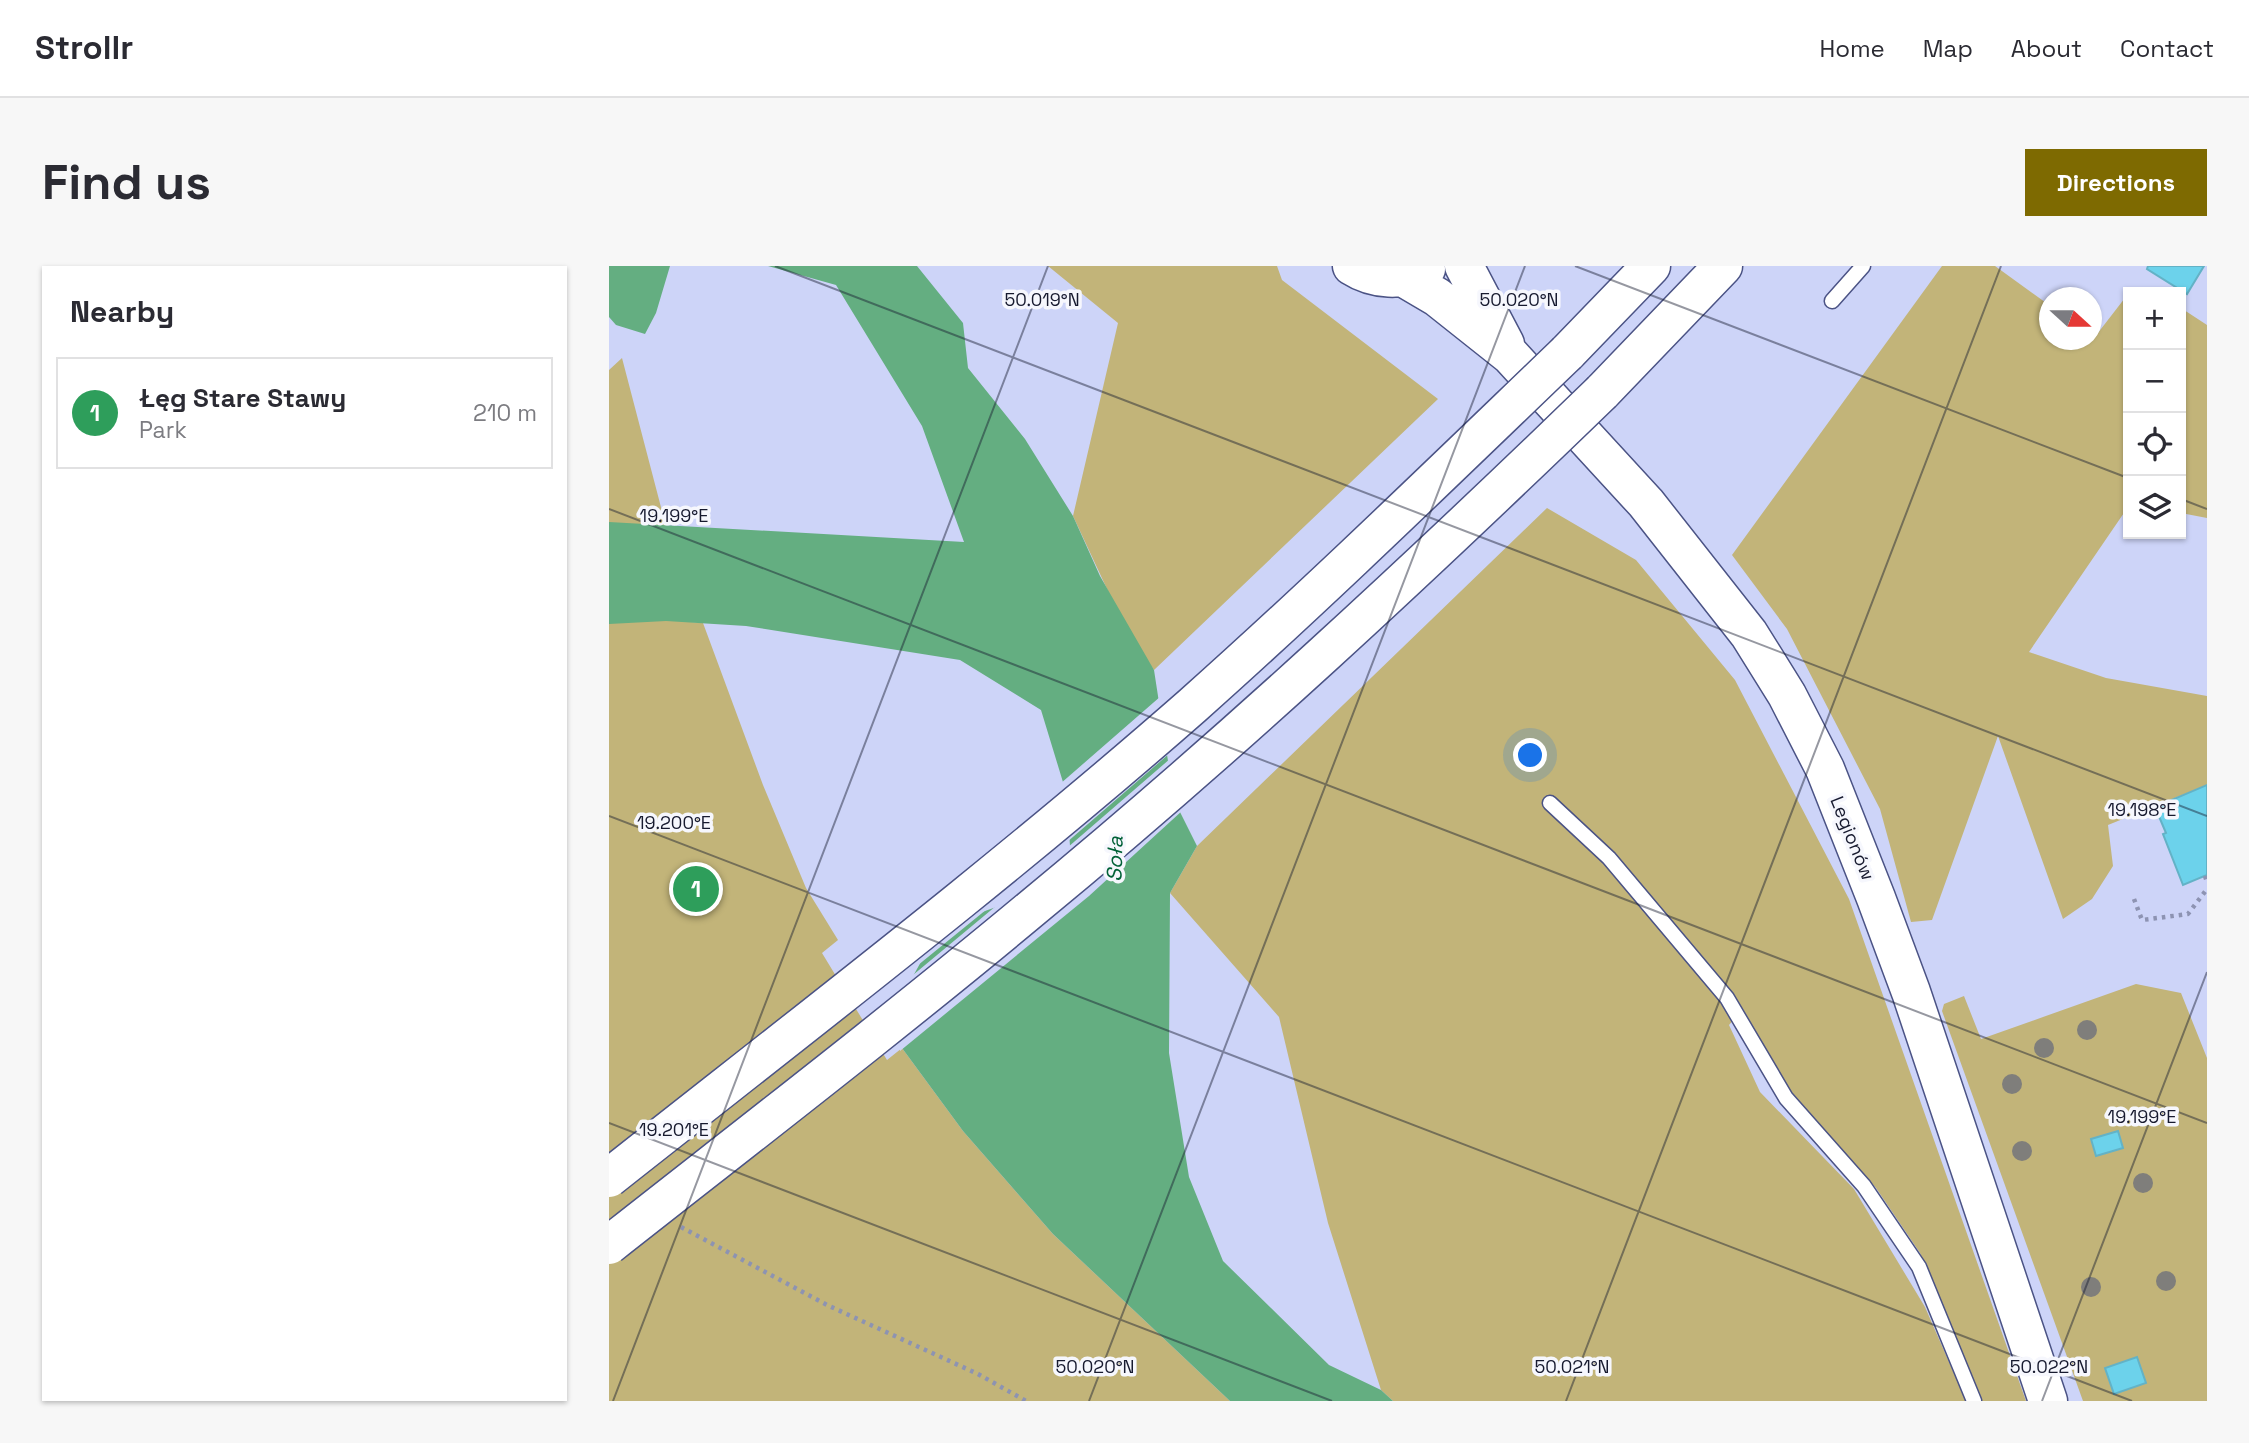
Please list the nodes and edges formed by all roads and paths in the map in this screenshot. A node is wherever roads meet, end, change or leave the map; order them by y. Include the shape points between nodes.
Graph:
1 (1352, 266) edge
2 (1464, 266) edge
3 (1651, 266) edge
4 (1723, 266) edge
5 (1863, 266) edge
6 (1418, 271) edge
7 (1832, 301) dead end
8 (1510, 355) junction
9 (1550, 803) dead end
10 (2205, 876) edge
11 (2207, 882) edge
12 (2207, 888) edge
13 (2134, 899) dead end
14 (609, 1178) edge
15 (670, 1221) dead end
16 (609, 1245) edge
17 (1025, 1401) edge
18 (1974, 1401) edge
19 (2048, 1401) edge

1 - 6 main road via 1373,275
2 - 8 main road, Legionów
3 - 14 main road, bridge via 1567,353 1181,715 1001,868
4 - 16 main road, bridge via 1602,392 1383,601 1198,767 1031,909
5 - 7 lane
6 - 8 main road, Legionów via 1437,297
8 - 19 main road, Legionów via 1646,503 1749,634 1787,695 1825,769 1911,992
9 - 18 lane via 1609,858 1727,998 1786,1098 1864,1186 1919,1267
10 - 11 path
12 - 13 path via 2188,914 2142,920
15 - 17 path via 827,1305 978,1374

